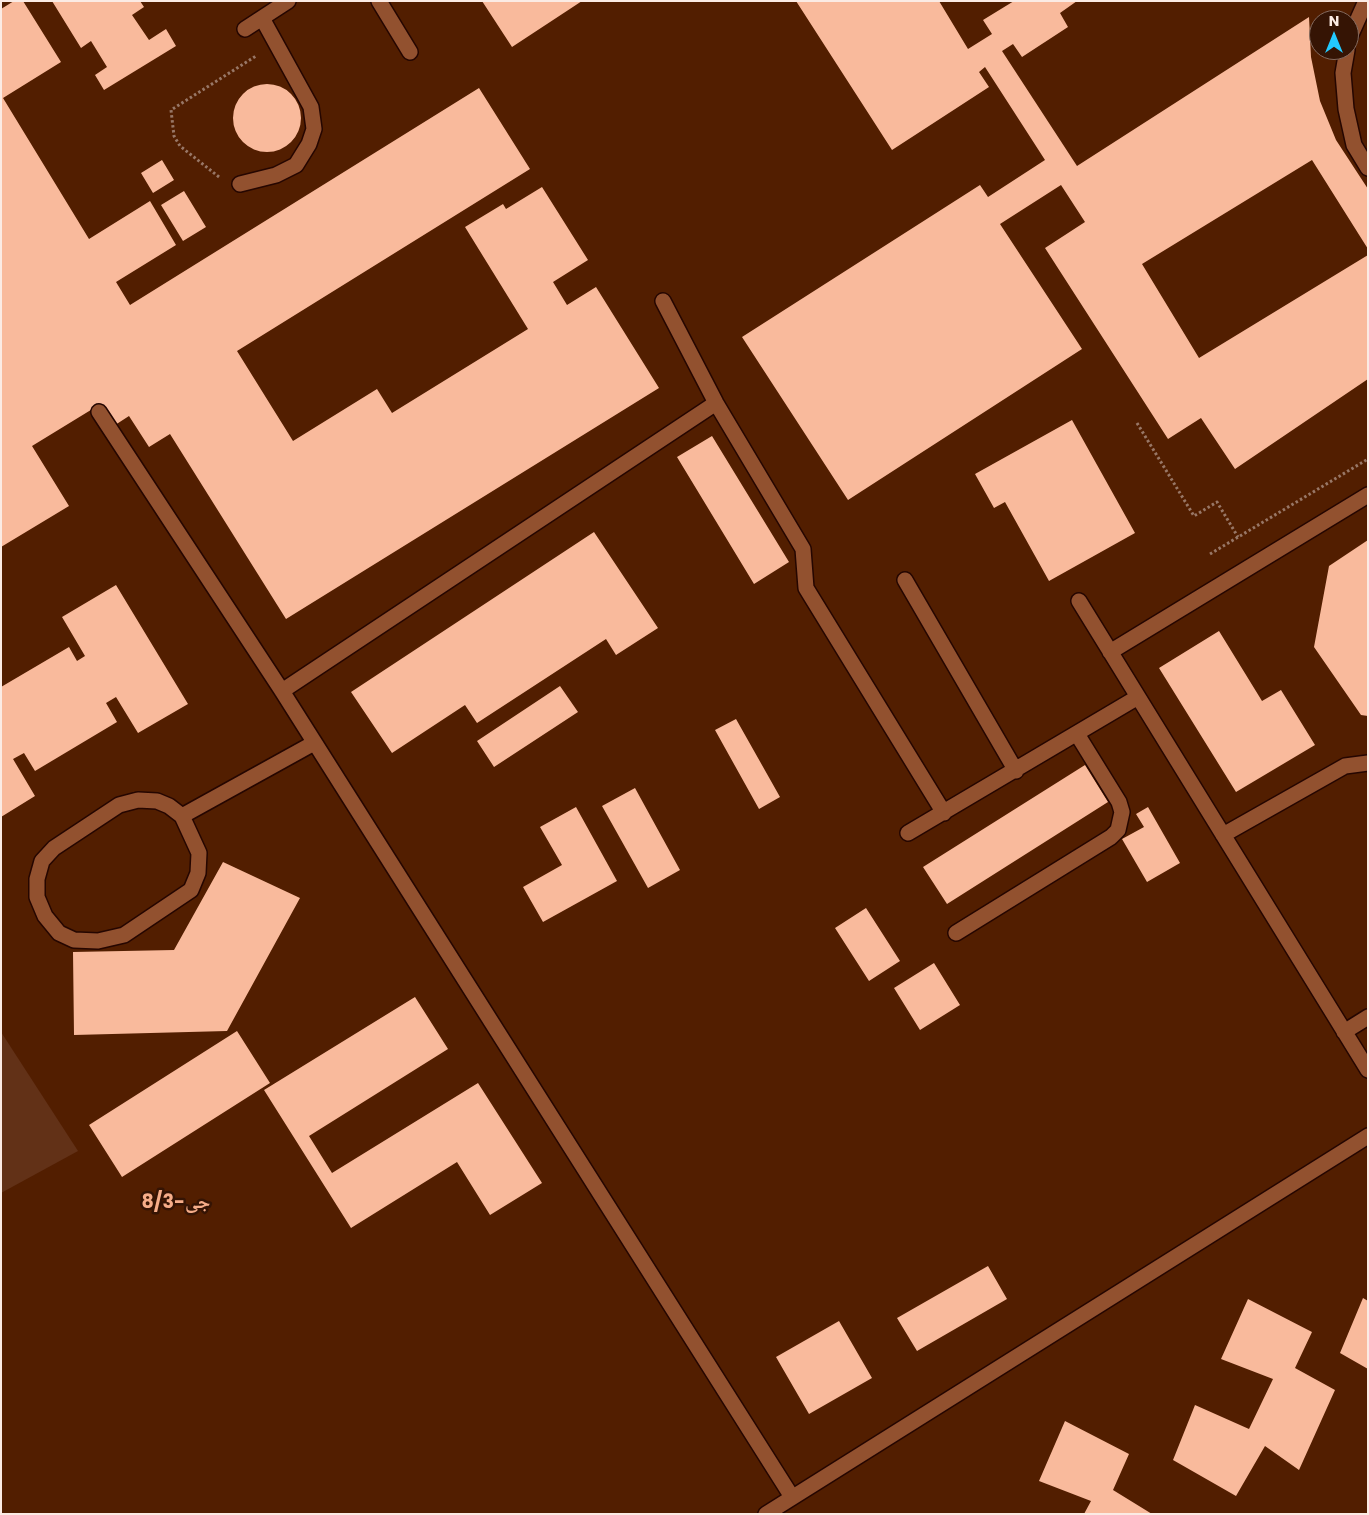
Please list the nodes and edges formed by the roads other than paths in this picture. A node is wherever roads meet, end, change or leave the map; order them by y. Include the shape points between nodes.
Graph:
1 (288, 1) edge
2 (379, 1) edge
3 (1366, 1) edge
4 (1359, 17) edge
5 (262, 18) junction
6 (245, 29) dead end
7 (410, 52) dead end
8 (1345, 60) edge
9 (1368, 168) edge
10 (240, 184) road end
11 (662, 301) dead end
12 (716, 404) junction
13 (99, 412) dead end
14 (1368, 495) edge
15 (905, 580) dead end
16 (1079, 602) dead end
17 (1110, 652) junction
18 (282, 691) junction
19 (1138, 697) junction
20 (1076, 734) junction
21 (314, 743) junction
22 (1368, 763) edge
23 (1016, 771) junction
24 (944, 813) junction
25 (182, 816) junction
26 (908, 833) dead end
27 (1223, 835) junction
28 (956, 933) dead end
29 (1368, 1017) edge
30 (1344, 1032) junction
31 (1368, 1070) edge
32 (1368, 1136) edge
33 (792, 1497) junction
34 (766, 1514) edge

1 - 5 street
2 - 7 street
3 - 4 street
5 - 6 street
5 - 10 street via 311,107 314,129 296,165 276,175
8 - 9 street via 1346,109 1354,145
11 - 12 street
12 - 18 street
12 - 24 street via 803,549 806,588
13 - 18 street
14 - 17 street
15 - 23 street
16 - 17 street
17 - 19 street
18 - 21 street
19 - 20 street
19 - 27 street
20 - 23 street
20 - 28 street via 1119,802 1122,812 1118,830
21 - 25 street
21 - 33 street
22 - 27 street via 1345,766
23 - 24 street
24 - 26 street
25 - 25 street via 157,801 138,800 119,805 54,848 42,861 37,897 45,916 59,933 74,940 90,941 124,936 191,890 198,873 199,853
27 - 30 street
29 - 30 street
30 - 31 street
32 - 33 street
33 - 34 street

